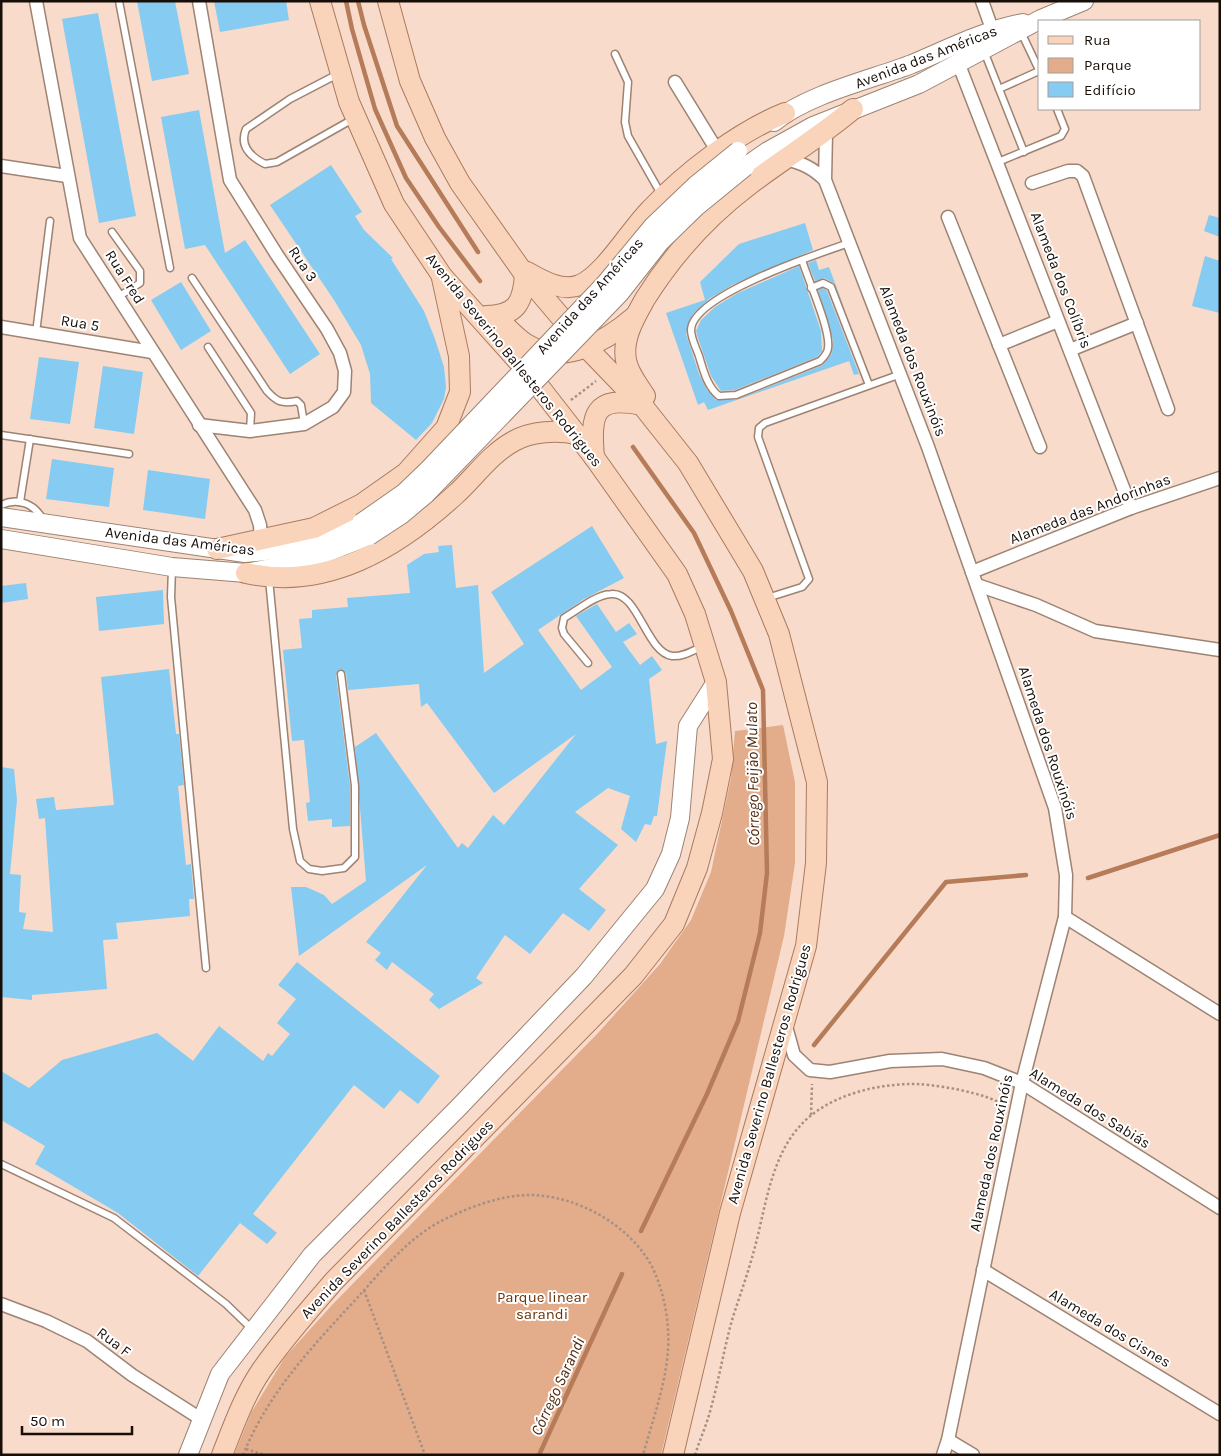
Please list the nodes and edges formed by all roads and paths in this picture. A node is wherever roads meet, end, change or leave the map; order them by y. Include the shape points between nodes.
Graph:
1 (36, 1) edge
2 (119, 1) edge
3 (199, 1) edge
4 (320, 1) edge
5 (388, 1) edge
6 (982, 1) edge
7 (1084, 1) edge
8 (1041, 19) joint
9 (1038, 21) edge
10 (992, 29) junction
11 (1020, 31) junction
12 (984, 51) junction
13 (615, 54) dead end
14 (959, 65) junction
15 (1038, 67) edge
16 (341, 72) junction
17 (1038, 72) edge
18 (675, 82) dead end
19 (999, 89) junction
20 (853, 109) junction
21 (1057, 110) edge
22 (785, 113) junction
23 (356, 117) junction
24 (826, 132) junction
25 (718, 152) junction
26 (1024, 152) junction
27 (741, 159) junction
28 (785, 159) junction
29 (998, 162) junction
30 (1, 166) edge
31 (67, 176) junction
32 (825, 180) junction
33 (1032, 183) dead end
34 (664, 197) junction
35 (948, 216) dead end
36 (50, 221) dead end
37 (112, 232) dead end
38 (851, 242) junction
39 (802, 260) junction
40 (170, 268) dead end
41 (523, 272) junction
42 (442, 276) junction
43 (192, 278) dead end
44 (811, 288) junction
45 (118, 297) junction
46 (487, 316) junction
47 (634, 317) junction
48 (1058, 321) junction
49 (1137, 323) junction
50 (1, 327) edge
51 (36, 333) junction
52 (1000, 345) junction
53 (208, 347) dead end
54 (587, 348) junction
55 (1070, 350) junction
56 (152, 352) junction
57 (609, 371) junction
58 (901, 374) junction
59 (870, 385) junction
60 (642, 405) junction
61 (1168, 408) dead end
62 (558, 410) junction
63 (304, 424) junction
64 (199, 425) junction
65 (250, 431) junction
66 (577, 434) junction
67 (1, 435) edge
68 (30, 439) junction
69 (1040, 447) dead end
70 (128, 454) dead end
71 (594, 457) junction
72 (688, 463) junction
73 (1220, 478) edge
74 (20, 502) junction
75 (1, 505) edge
76 (1131, 508) junction
77 (1, 517) edge
78 (44, 524) junction
79 (365, 530) junction
80 (1, 540) edge
81 (261, 541) junction
82 (217, 549) junction
83 (172, 567) junction
84 (972, 572) junction
85 (246, 573) junction
86 (269, 578) junction
87 (977, 585) junction
88 (766, 599) junction
89 (705, 645) junction
90 (1220, 650) edge
91 (588, 663) dead end
92 (341, 674) dead end
93 (716, 682) junction
94 (1065, 917) junction
95 (206, 968) dead end
96 (1220, 1014) edge
97 (785, 1024) junction
98 (810, 1070) junction
99 (1022, 1083) junction
100 (811, 1115) junction
101 (1013, 1125) junction
102 (1, 1164) edge
103 (1220, 1208) edge
104 (983, 1270) junction
105 (364, 1290) junction
106 (1, 1304) edge
107 (254, 1331) junction
108 (1220, 1414) edge
109 (201, 1419) junction
110 (948, 1440) junction
111 (246, 1449) junction
112 (188, 1455) edge
113 (222, 1455) edge
114 (243, 1455) edge
115 (265, 1455) edge
116 (425, 1455) edge
117 (643, 1455) edge
118 (674, 1455) edge
119 (695, 1455) edge
120 (943, 1455) edge
121 (973, 1455) edge

1 - 31 street, Rua Fred
2 - 40 lane
3 - 63 street, Rua 3 via 230,180 328,329 345,371 344,392 333,407
4 - 16 main road, Avenida Severino Ballesteros Rodrigues
5 - 41 main road, Avenida Severino Ballesteros Rodrigues via 410,81 434,138 460,183
6 - 10 street
7 - 8 main road, Avenida das Américas
8 - 10 main road, Avenida das Américas
9 - 11 main road, Avenida das Américas
10 - 22 main road, Avenida das Américas
11 - 12 main road, Avenida das Américas
11 - 15 lane
12 - 14 main road, Avenida das Américas
12 - 19 lane
13 - 34 lane via 628,82 625,122 628,136
14 - 20 main road, Avenida das Américas
14 - 29 street, Alameda dos Colíbris
16 - 23 main road, Avenida Severino Ballesteros Rodrigues
16 - 23 lane via 290,99 246,129 246,148 251,157 265,164 277,162
17 - 19 lane
18 - 25 street
19 - 26 lane
20 - 24 main road
20 - 27 main road, Avenida das Américas via 768,150
21 - 26 lane via 1065,129 1061,136
22 - 25 main road via 761,123
22 - 27 main road, Avenida das Américas
23 - 42 main road, Avenida Severino Ballesteros Rodrigues via 394,204
24 - 28 main road
24 - 32 street, Alameda dos Rouxinóis
25 - 34 main road
26 - 29 lane
27 - 79 main road, bridge via 660,242 620,293 426,494 401,515
28 - 32 street, Alameda dos Rouxinóis via 801,162 816,170
28 - 47 main road via 748,186 684,246
29 - 48 street, Alameda dos Colíbris
30 - 31 street
31 - 45 street, Rua Fred via 80,238
32 - 38 street, Alameda dos Rouxinóis
33 - 49 street via 1068,171 1077,170 1083,176
34 - 41 main road via 593,278 579,285 564,287
35 - 52 street
36 - 51 lane
37 - 45 lane via 140,272 140,283
38 - 39 lane
38 - 58 street, Alameda dos Rouxinóis
39 - 44 lane
39 - 44 lane via 750,280 707,307 694,321 691,329 694,340 715,393 724,397 736,395 820,361 828,349 828,342
41 - 46 main road via 524,293 519,304 511,312
41 - 54 main road, Avenida Severino Ballesteros Rodrigues
42 - 46 main road, Avenida Severino Ballesteros Rodrigues
42 - 81 main road via 459,356 460,392 446,428 406,473 362,504 314,528
43 - 63 lane via 267,391 284,404 297,401 301,405
44 - 59 lane via 823,283 831,287
45 - 56 street, Rua Fred
46 - 54 main road via 537,350 559,353
46 - 62 main road, Avenida Severino Ballesteros Rodrigues
47 - 54 main road via 613,336
47 - 72 main road via 626,343 626,360 634,380
48 - 52 street
48 - 55 street, Alameda dos Colíbris
49 - 55 street
49 - 61 street
50 - 51 street, Rua 5
51 - 56 street, Rua 5
52 - 69 street
53 - 65 lane via 251,413
54 - 57 main road, Avenida Severino Ballesteros Rodrigues
55 - 76 street, Alameda dos Colíbris
56 - 64 street, Rua Fred
57 - 60 main road, Avenida Severino Ballesteros Rodrigues
57 - 62 path
58 - 59 lane
58 - 84 street, Alameda dos Rouxinóis
59 - 88 lane via 765,422 758,428 758,437 809,575 806,586
60 - 71 main road via 622,401 607,403 598,410 593,433
60 - 72 main road, Avenida Severino Ballesteros Rodrigues
62 - 66 main road, Avenida Severino Ballesteros Rodrigues
63 - 65 street, Rua 3
64 - 65 street, Rua 3
64 - 81 street, Rua Fred via 255,510
66 - 71 main road, Avenida Severino Ballesteros Rodrigues
66 - 86 main road via 550,432 515,440 500,450 422,524 374,554 316,574
67 - 68 lane
68 - 70 lane
68 - 74 lane
71 - 89 main road, Avenida Severino Ballesteros Rodrigues via 677,574
72 - 88 main road, Avenida Severino Ballesteros Rodrigues via 753,571
73 - 76 street, Alameda das Andorinhas
74 - 75 lane
74 - 78 lane via 35,509
76 - 84 street, Alameda das Andorinhas
77 - 78 main road, Avenida das Américas
78 - 82 main road, Avenida das Américas
79 - 82 main road, Avenida das Américas via 270,551
79 - 85 main road, Avenida das Américas via 306,561
80 - 83 main road, Avenida das Américas
81 - 82 main road
83 - 85 main road, Avenida das Américas
83 - 95 lane via 171,597
84 - 87 street, Alameda dos Rouxinóis
85 - 86 main road
86 - 92 lane via 293,829 300,861 309,869 322,871 344,868 355,857 355,786
87 - 90 street via 1095,631
87 - 94 street, Alameda dos Rouxinóis via 1055,808 1066,875
88 - 97 main road, Avenida Severino Ballesteros Rodrigues via 780,634 817,782 816,864 806,946
89 - 91 lane via 684,655 661,652 625,597 614,593 603,595 564,618 564,634
89 - 93 main road, Avenida Severino Ballesteros Rodrigues
93 - 107 main road, Avenida Severino Ballesteros Rodrigues via 688,726 680,818 671,854 656,889 584,976 312,1255
93 - 113 main road, Avenida Severino Ballesteros Rodrigues via 723,759 697,868 674,924 633,976 334,1281 300,1320 260,1372 233,1424
94 - 96 street
94 - 99 street, Alameda dos Rouxinóis
97 - 98 street via 794,1055
97 - 118 main road, Avenida Severino Ballesteros Rodrigues via 730,1213
98 - 99 street, Alameda dos Sabiás via 830,1072 890,1061 942,1060 984,1068
98 - 100 path
99 - 101 street, Alameda dos Rouxinóis
99 - 103 street, Alameda dos Sabiás
100 - 101 path via 855,1092 919,1084 971,1093 1003,1104 1007,1109 1006,1123
100 - 119 path via 785,1144 779,1160 732,1320 711,1410
101 - 104 street, Alameda dos Rouxinóis
102 - 107 lane via 114,1218 226,1304
104 - 108 street, Alameda dos Cisnes
104 - 110 street, Alameda dos Rouxinóis
105 - 111 path via 294,1367 260,1419
105 - 116 path
105 - 117 path via 406,1246 443,1220 474,1206 502,1198 551,1196 602,1217 622,1231 644,1254 657,1277 664,1301 668,1330 666,1367
106 - 109 street, Rua F via 87,1341 132,1375
107 - 109 main road, Avenida Severino Ballesteros Rodrigues via 220,1374
109 - 112 main road, Avenida Severino Ballesteros Rodrigues
110 - 120 street, Alameda dos Rouxinóis
110 - 121 street
111 - 114 path
111 - 115 path

